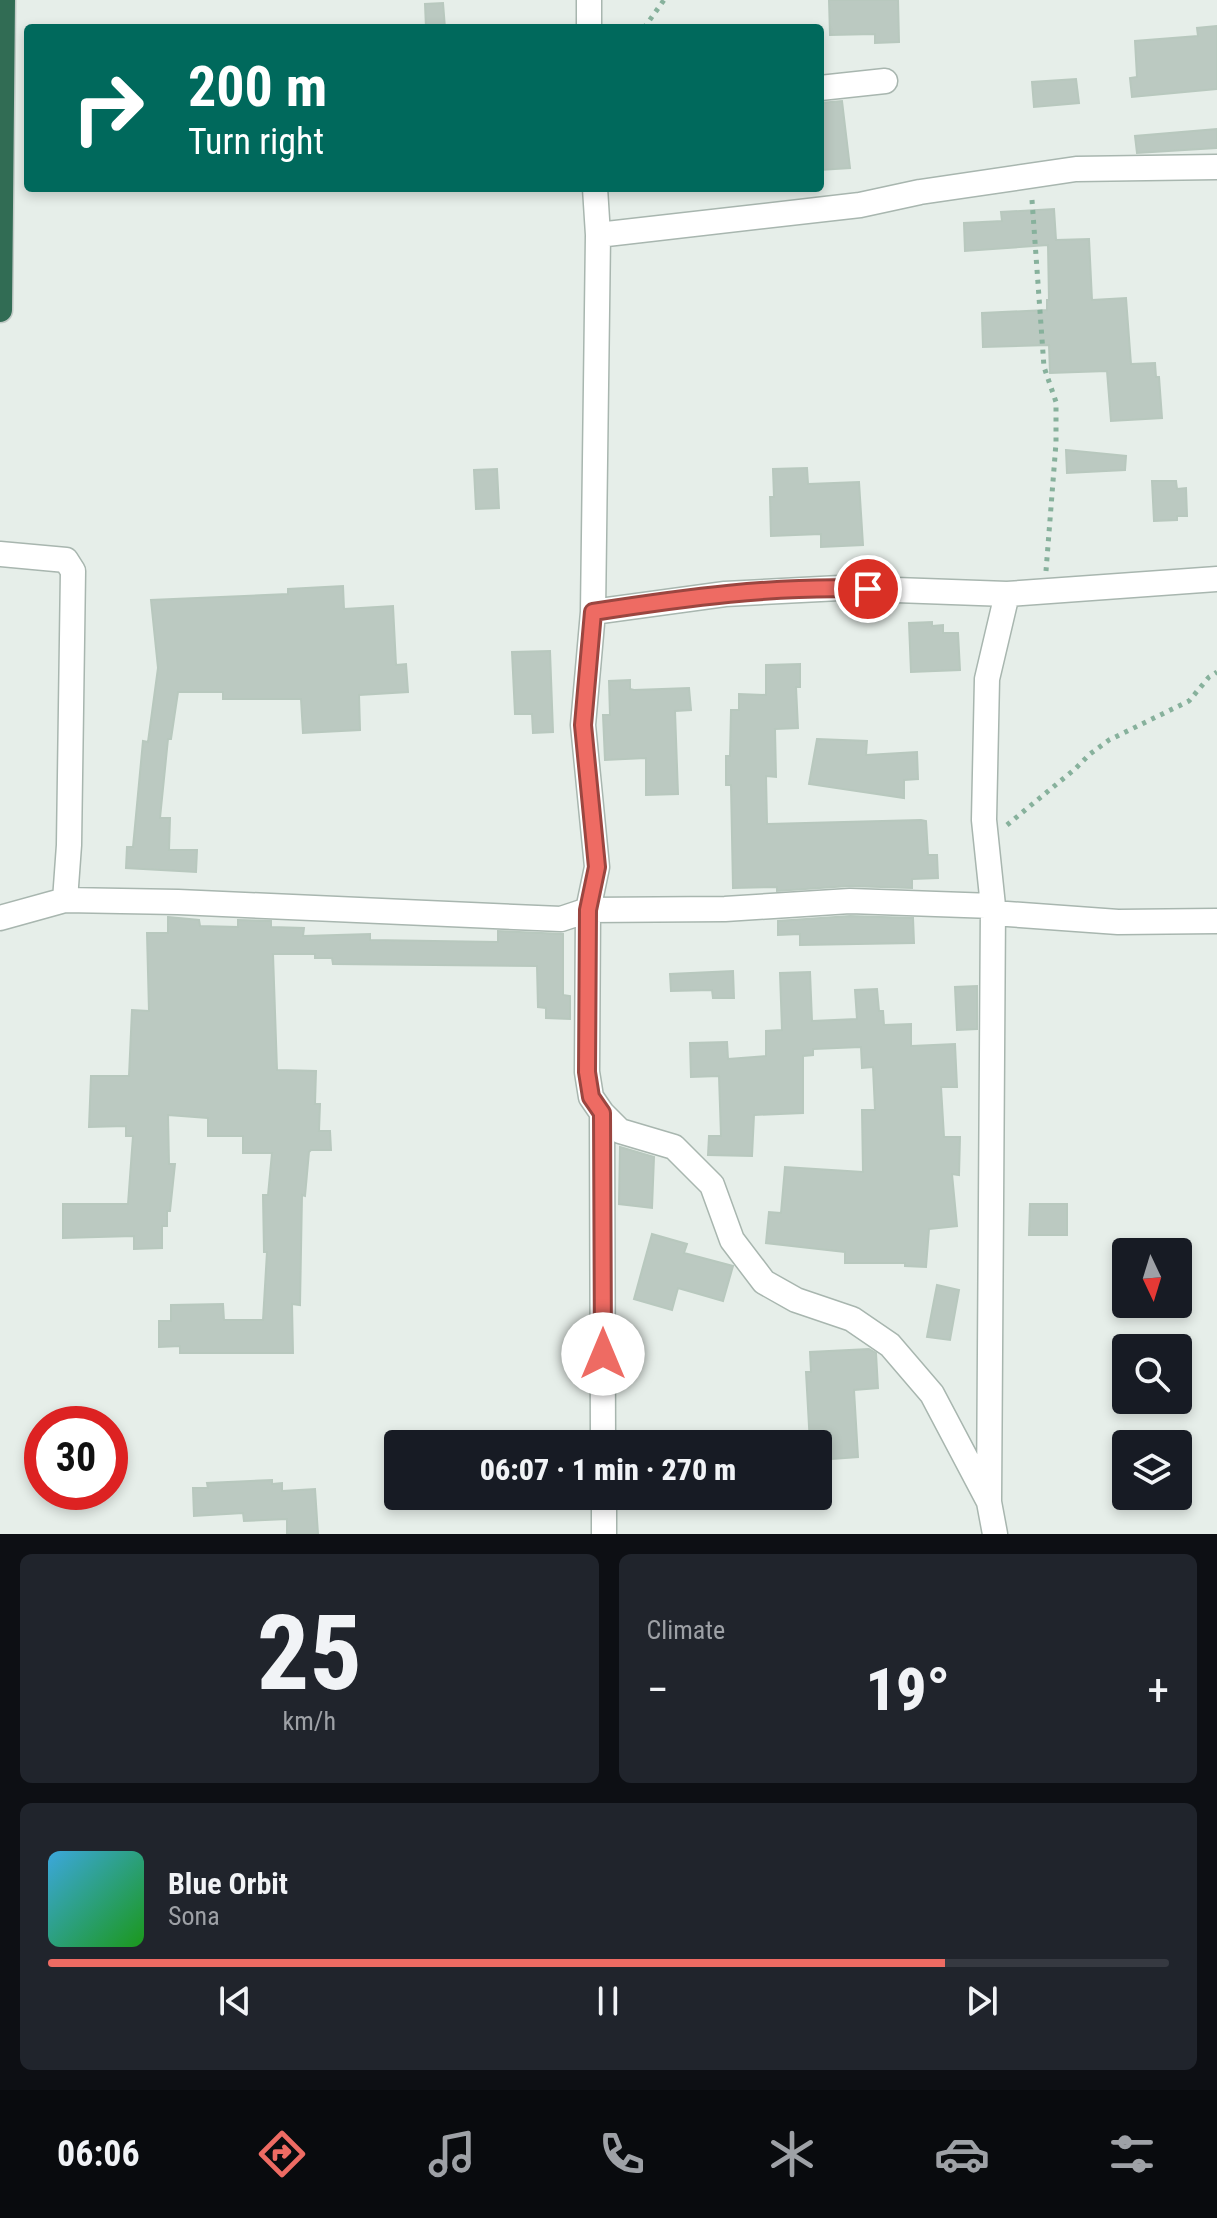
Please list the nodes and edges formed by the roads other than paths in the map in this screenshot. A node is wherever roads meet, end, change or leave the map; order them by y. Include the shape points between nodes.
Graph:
1 (3, 0) edge
2 (589, 0) edge
3 (589, 24) edge
4 (885, 81) dead end
5 (824, 88) edge
6 (1217, 167) edge
7 (595, 192) edge
8 (0, 216) edge
9 (598, 235) junction
10 (0, 310) edge
11 (0, 554) edge
12 (1217, 579) edge
13 (1007, 594) junction
14 (593, 612) junction
15 (65, 900) junction
16 (993, 909) junction
17 (588, 910) junction
18 (0, 918) edge
19 (1217, 921) edge
20 (602, 1113) junction
21 (603, 1430) edge
22 (989, 1502) junction
23 (604, 1510) edge
24 (604, 1534) edge
25 (995, 1534) edge

1 - 8 highway
2 - 3 street
4 - 5 street
6 - 9 street via 1076,169 860,205
7 - 9 street
8 - 10 highway
9 - 14 street
11 - 15 street via 66,560 73,571
12 - 13 street
13 - 14 street via 840,588 725,594
13 - 16 street via 987,679 984,805
14 - 17 street via 583,725 597,867
15 - 17 street via 561,919
15 - 18 street
16 - 17 street via 850,901
16 - 19 street via 1118,922
16 - 22 street
17 - 20 street via 587,1072 591,1097
20 - 21 street
20 - 22 street via 620,1131 674,1147 712,1185 732,1240 764,1282 796,1300 852,1319 890,1345 932,1394
22 - 25 street
23 - 24 street

